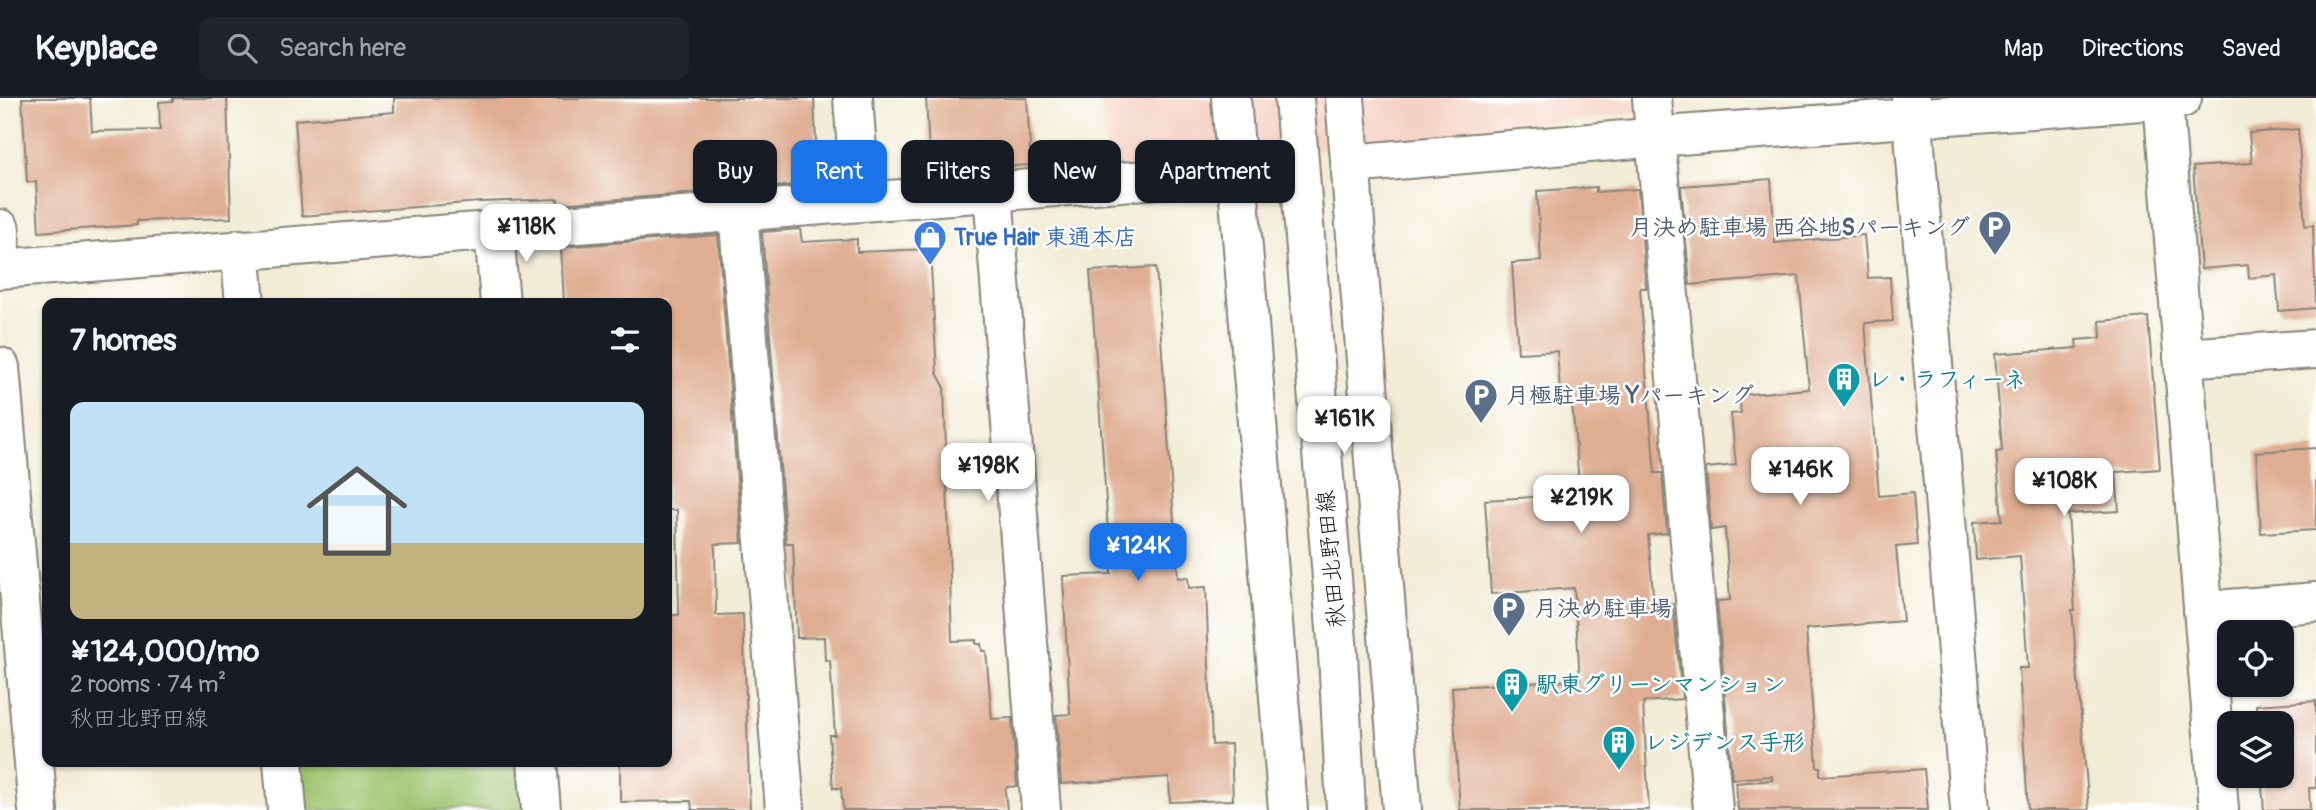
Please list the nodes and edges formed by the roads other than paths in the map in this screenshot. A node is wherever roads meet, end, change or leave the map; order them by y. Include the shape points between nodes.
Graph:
1 (853, 98) edge
2 (1231, 98) edge
3 (1294, 98) edge
4 (1345, 98) edge
5 (1651, 98) edge
6 (2173, 99) edge
7 (1911, 108) edge
8 (1655, 137) junction
9 (856, 140) edge
10 (1234, 140) edge
11 (1351, 164) junction
12 (1135, 181) edge
13 (1014, 190) edge
14 (834, 203) edge
15 (994, 203) edge
16 (1238, 203) edge
17 (738, 210) junction
18 (0, 229) edge
19 (494, 230) junction
20 (0, 245) edge
21 (240, 249) junction
22 (0, 269) edge
23 (245, 298) edge
24 (500, 298) edge
25 (2316, 349) edge
26 (2183, 358) junction
27 (0, 367) edge
28 (2316, 602) edge
29 (2203, 611) junction
30 (283, 767) edge
31 (537, 767) edge
32 (38, 810) edge
33 (287, 810) edge
34 (541, 810) edge
35 (785, 810) edge
36 (1041, 810) edge
37 (1288, 810) edge
38 (1346, 810) edge
39 (1402, 810) edge
40 (1713, 810) edge
41 (1970, 810) edge
42 (2219, 810) edge

1 - 9 main road
2 - 10 main road
3 - 38 main road, 秋田北野田線
4 - 11 main road
5 - 8 main road
6 - 7 main road
6 - 26 main road
7 - 8 main road
7 - 41 main road
8 - 11 main road
8 - 40 main road
11 - 39 main road
12 - 13 main road
14 - 17 main road
15 - 36 main road
16 - 37 main road
17 - 19 main road
17 - 35 main road
18 - 20 main road
19 - 21 main road
19 - 24 main road
21 - 22 main road
21 - 23 main road
25 - 26 main road
26 - 29 main road
27 - 32 main road
28 - 29 main road
29 - 42 main road
30 - 33 main road
31 - 34 main road

